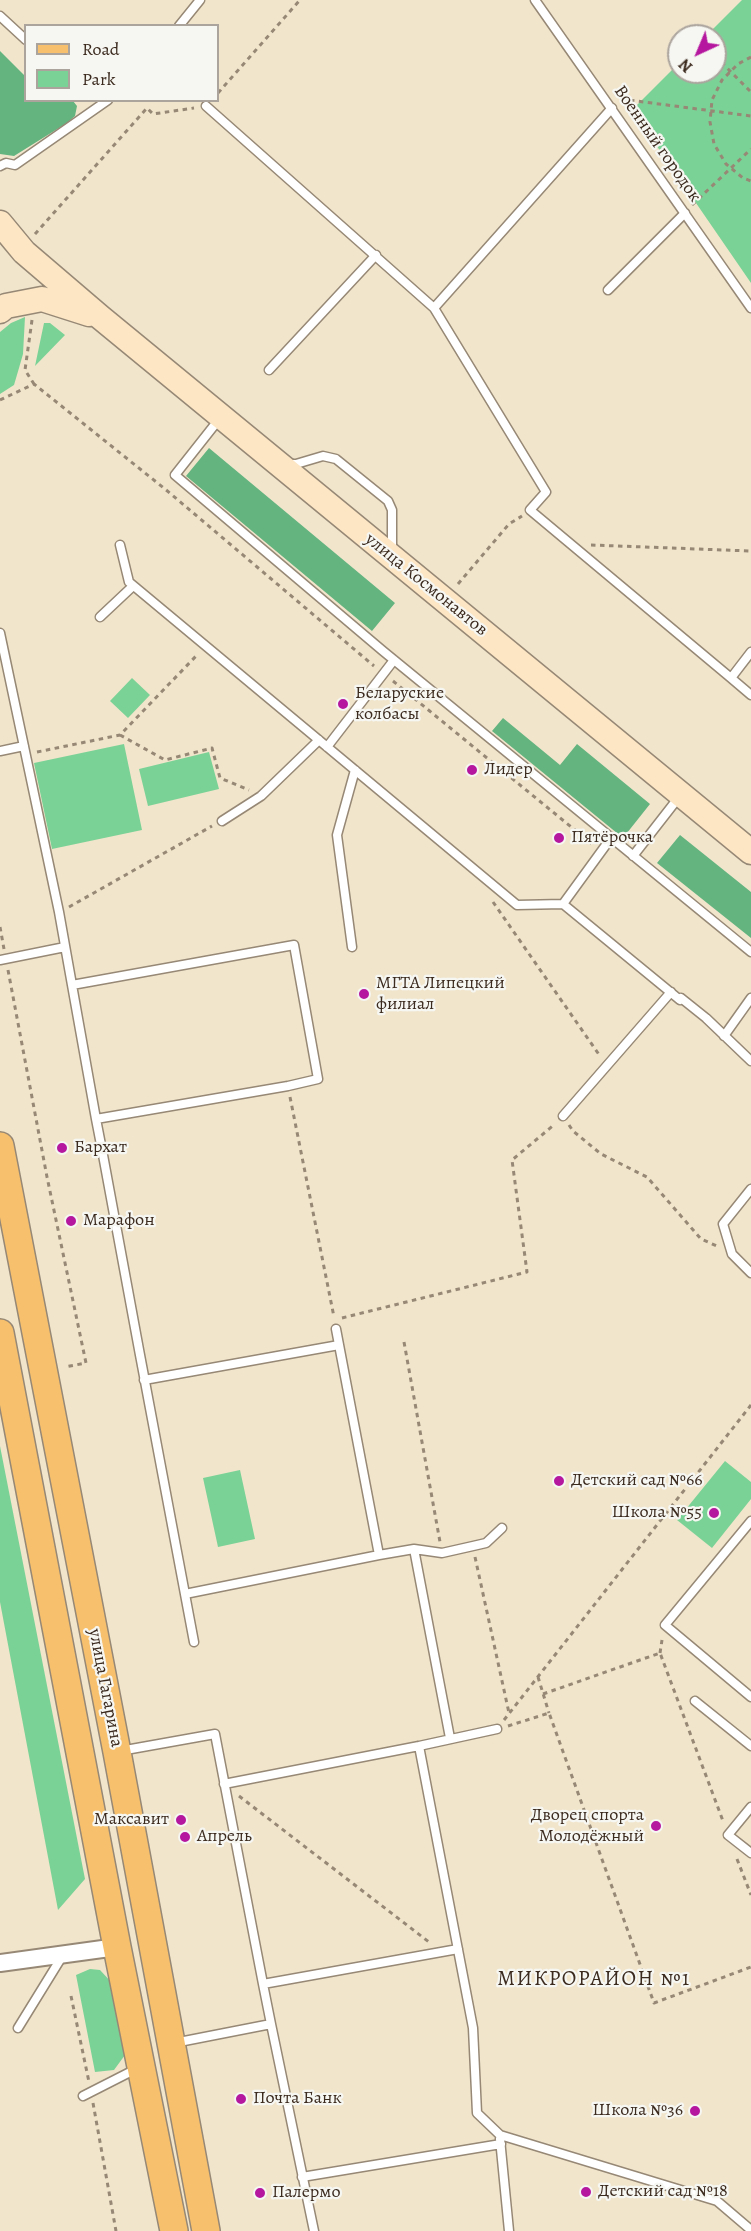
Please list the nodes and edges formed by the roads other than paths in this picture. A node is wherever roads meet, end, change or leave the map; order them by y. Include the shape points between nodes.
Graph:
1 (200, 0) edge
2 (535, 0) edge
3 (0, 16) edge
4 (181, 24) edge
5 (24, 38) edge
6 (93, 102) edge
7 (105, 102) edge
8 (206, 106) road end
9 (98, 107) junction
10 (612, 108) junction
11 (0, 166) edge
12 (685, 213) junction
13 (0, 223) edge
14 (376, 255) junction
15 (608, 290) dead end
16 (434, 308) junction
17 (751, 308) edge
18 (0, 310) edge
19 (100, 317) junction
20 (269, 370) dead end
21 (221, 417) junction
22 (280, 465) junction
23 (120, 545) dead end
24 (394, 558) junction
25 (133, 586) junction
26 (100, 617) dead end
27 (0, 633) edge
28 (751, 652) edge
29 (394, 660) junction
30 (731, 678) junction
31 (751, 694) edge
32 (319, 740) junction
33 (327, 747) junction
34 (25, 750) junction
35 (0, 751) edge
36 (355, 770) junction
37 (681, 794) junction
38 (222, 821) road end
39 (611, 838) junction
40 (751, 852) edge
41 (633, 856) junction
42 (563, 904) junction
43 (352, 947) dead end
44 (65, 948) junction
45 (751, 952) edge
46 (3, 959) edge
47 (72, 985) junction
48 (672, 992) junction
49 (751, 998) edge
50 (724, 1036) junction
51 (751, 1061) edge
52 (563, 1116) road end
53 (96, 1119) junction
54 (0, 1146) edge
55 (751, 1189) edge
56 (8, 1233) edge
57 (751, 1273) edge
58 (336, 1329) dead end
59 (0, 1333) edge
60 (339, 1345) junction
61 (144, 1380) junction
62 (751, 1521) edge
63 (502, 1528) dead end
64 (414, 1549) junction
65 (379, 1555) junction
66 (185, 1594) junction
67 (194, 1642) dead end
68 (751, 1697) edge
69 (695, 1701) dead end
70 (497, 1729) road end
71 (450, 1738) junction
72 (419, 1746) junction
73 (751, 1746) edge
74 (117, 1752) junction
75 (224, 1784) junction
76 (751, 1807) edge
77 (751, 1853) edge
78 (117, 1947) junction
79 (458, 1949) junction
80 (63, 1955) junction
81 (0, 1963) edge
82 (263, 1984) junction
83 (271, 2024) junction
84 (18, 2028) dead end
85 (171, 2044) junction
86 (141, 2066) junction
87 (87, 2094) road end
88 (500, 2140) junction
89 (302, 2177) junction
90 (751, 2230) edge
91 (174, 2231) edge
92 (206, 2231) edge
93 (314, 2231) edge
94 (508, 2231) edge

1 - 4 lane
2 - 10 lane, Военный городок
3 - 5 lane
6 - 9 lane
7 - 9 lane
8 - 14 lane
9 - 11 lane via 15,165
10 - 12 lane, Военный городок
10 - 16 lane
12 - 15 lane
12 - 17 lane, Военный городок
13 - 19 main road, улица Космонавтов via 24,252
14 - 16 lane
14 - 20 lane
16 - 30 lane via 546,492 530,510
18 - 19 main road, улица Космонавтов via 42,299
19 - 21 main road, улица Космонавтов
21 - 22 main road, улица Космонавтов
21 - 29 lane via 175,475
22 - 24 main road, улица Космонавтов
22 - 24 lane via 323,456 336,459 388,501 392,510
23 - 25 lane
24 - 37 main road, улица Космонавтов
25 - 26 lane
25 - 32 lane
27 - 34 lane
28 - 30 lane
29 - 33 lane
29 - 39 lane
30 - 31 lane
32 - 33 lane
32 - 38 lane via 261,796
33 - 36 lane
34 - 35 lane
34 - 44 lane
36 - 42 lane via 517,905
36 - 43 lane via 337,835
37 - 40 main road, улица Космонавтов
37 - 41 lane
39 - 41 lane
39 - 42 lane
41 - 45 lane
42 - 48 lane
44 - 46 lane
44 - 47 lane
47 - 53 lane
47 - 53 lane via 294,945 318,1079
48 - 50 lane
48 - 52 lane
49 - 50 lane
50 - 51 lane
53 - 61 lane
54 - 56 main road, улица Гагарина
55 - 57 lane via 723,1224 732,1254
56 - 74 main road, улица Гагарина
58 - 60 lane
59 - 78 main road, улица Гагарина
60 - 61 lane
60 - 65 lane
61 - 66 lane
62 - 68 lane via 665,1625
63 - 64 lane via 486,1543 442,1553
64 - 65 lane
64 - 71 lane
65 - 66 lane
66 - 67 lane
69 - 73 lane
70 - 71 lane
71 - 72 lane
72 - 75 lane
72 - 79 lane
74 - 75 lane via 215,1734
74 - 85 main road, улица Гагарина
75 - 82 lane
76 - 77 lane via 728,1835
78 - 80 street
78 - 86 main road, улица Гагарина
79 - 82 lane
79 - 88 lane via 473,2028 477,2113
80 - 81 street
80 - 84 lane
82 - 83 lane
83 - 85 lane
83 - 89 lane
85 - 92 main road, улица Гагарина
86 - 87 lane
86 - 91 main road, улица Гагарина
88 - 89 lane
88 - 90 lane via 717,2201
88 - 94 lane
89 - 93 lane

